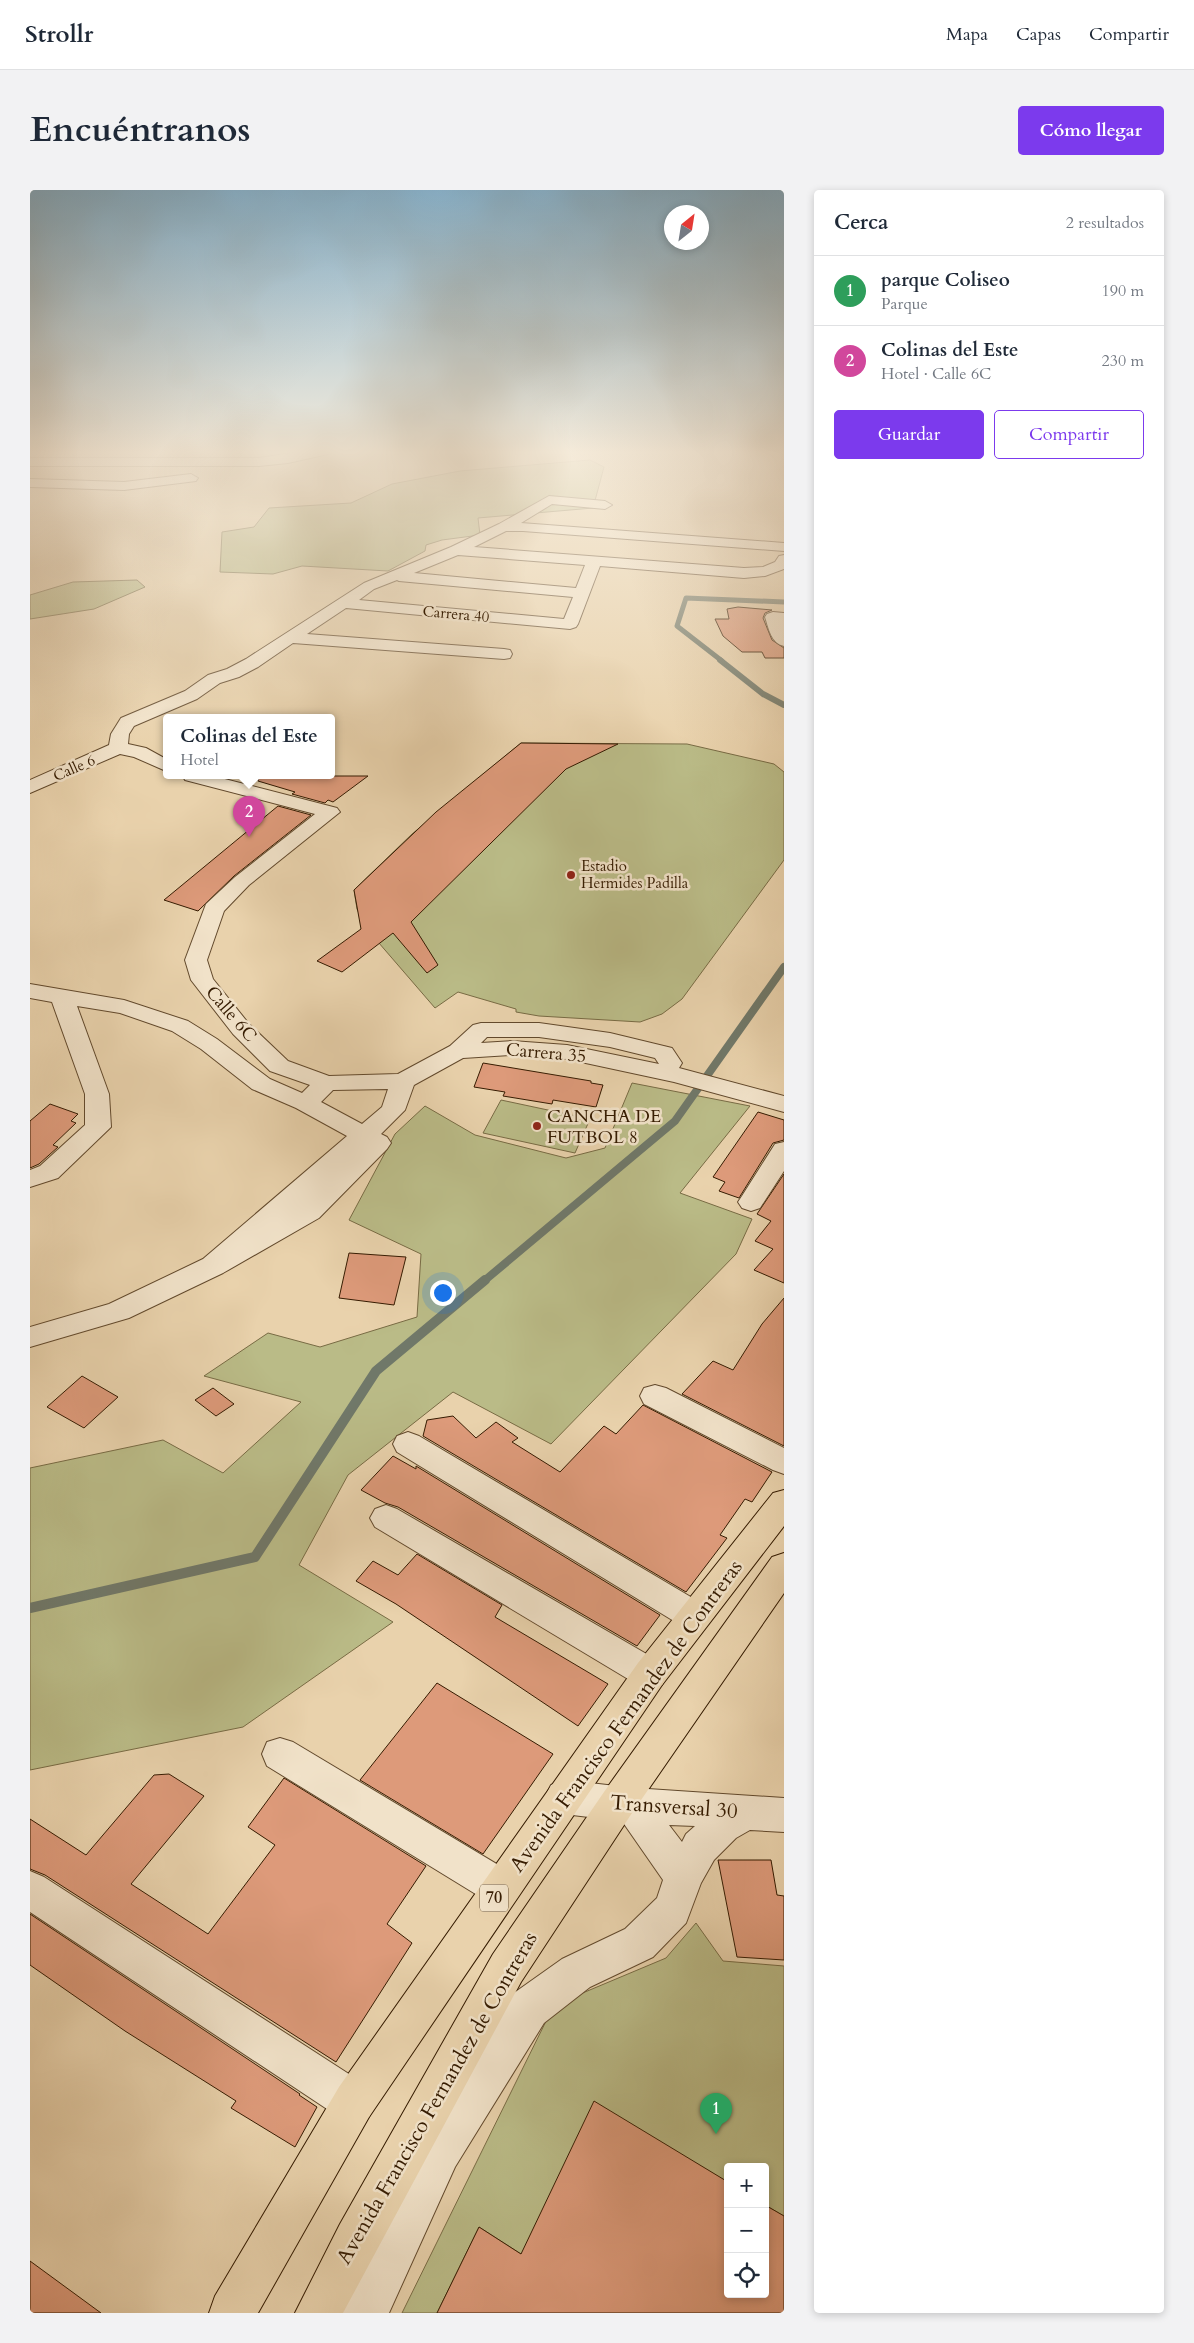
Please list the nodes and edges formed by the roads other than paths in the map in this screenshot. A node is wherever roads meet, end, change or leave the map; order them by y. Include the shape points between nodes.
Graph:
1 (456, 550) joint
2 (784, 559) edge
3 (594, 561) junction
4 (394, 576) junction
5 (582, 593) junction
6 (342, 603) junction
7 (778, 618) edge
8 (290, 638) junction
9 (784, 642) edge
10 (504, 654) dead end
11 (118, 748) junction
12 (163, 764) edge
13 (204, 779) edge
14 (30, 787) edge
15 (30, 991) edge
16 (62, 997) junction
17 (100, 1002) junction
18 (73, 1026) junction
19 (403, 1081) junction
20 (327, 1083) junction
21 (305, 1103) junction
22 (784, 1104) edge
23 (365, 1134) junction
24 (784, 1150) edge
25 (30, 1179) edge
26 (750, 1202) dead end
27 (30, 1337) edge
28 (655, 1396) dead end
29 (408, 1444) dead end
30 (784, 1462) edge
31 (784, 1502) edge
32 (386, 1518) dead end
33 (784, 1566) edge
34 (694, 1616) junction
35 (650, 1674) junction
36 (280, 1754) dead end
37 (564, 1798) junction
38 (625, 1804) junction
39 (765, 1814) edge
40 (684, 1877) junction
41 (501, 1888) junction
42 (30, 1890) edge
43 (354, 2102) junction
44 (232, 2313) edge
45 (318, 2313) edge
46 (365, 2313) edge

1 - 3 street
1 - 4 street
2 - 3 street via 782,565 765,571 744,573
3 - 5 street
4 - 5 street, Carrera 40
4 - 6 street via 369,586
5 - 6 street, Carrera 40 via 570,624
6 - 8 street
7 - 9 street via 780,638
8 - 10 street
8 - 11 street via 252,663 214,679 191,695 127,722 120,734
11 - 12 street via 139,752
11 - 14 street, Calle 6
13 - 20 street, Calle 6C via 330,812 242,881 214,909 196,960 202,980 241,1029 279,1066
15 - 16 street
16 - 17 street
16 - 18 street
17 - 18 street
17 - 21 street via 180,1026 261,1084
18 - 25 street via 97,1094 98,1127 49,1172
19 - 20 street
19 - 22 street, Carrera 35 via 458,1051 512,1048 566,1052 686,1077
19 - 23 street via 393,1110
20 - 21 street
21 - 23 street
23 - 27 street via 213,1266 119,1311
24 - 26 street
28 - 30 street
29 - 34 street
31 - 34 main road, Avenida Francisco Fernandez de Contreras / 70
32 - 35 street
33 - 38 main road, Avenida Francisco Fernandez de Contreras
34 - 35 main road, Avenida Francisco Fernandez de Contreras / 70
35 - 37 main road, Avenida Francisco Fernandez de Contreras / 70
36 - 41 street
37 - 38 street, Transversal 30
37 - 41 main road, Avenida Francisco Fernandez de Contreras / 70
38 - 39 street, Transversal 30
38 - 40 street
38 - 45 main road, Avenida Francisco Fernandez de Contreras via 507,1968
39 - 40 street via 723,1826 700,1847
40 - 46 street via 672,1910 639,1943 576,1973 529,2008 440,2152
41 - 43 main road, Avenida Francisco Fernandez de Contreras / 70
42 - 43 street
43 - 44 main road, Avenida Francisco Fernandez de Contreras / 70

